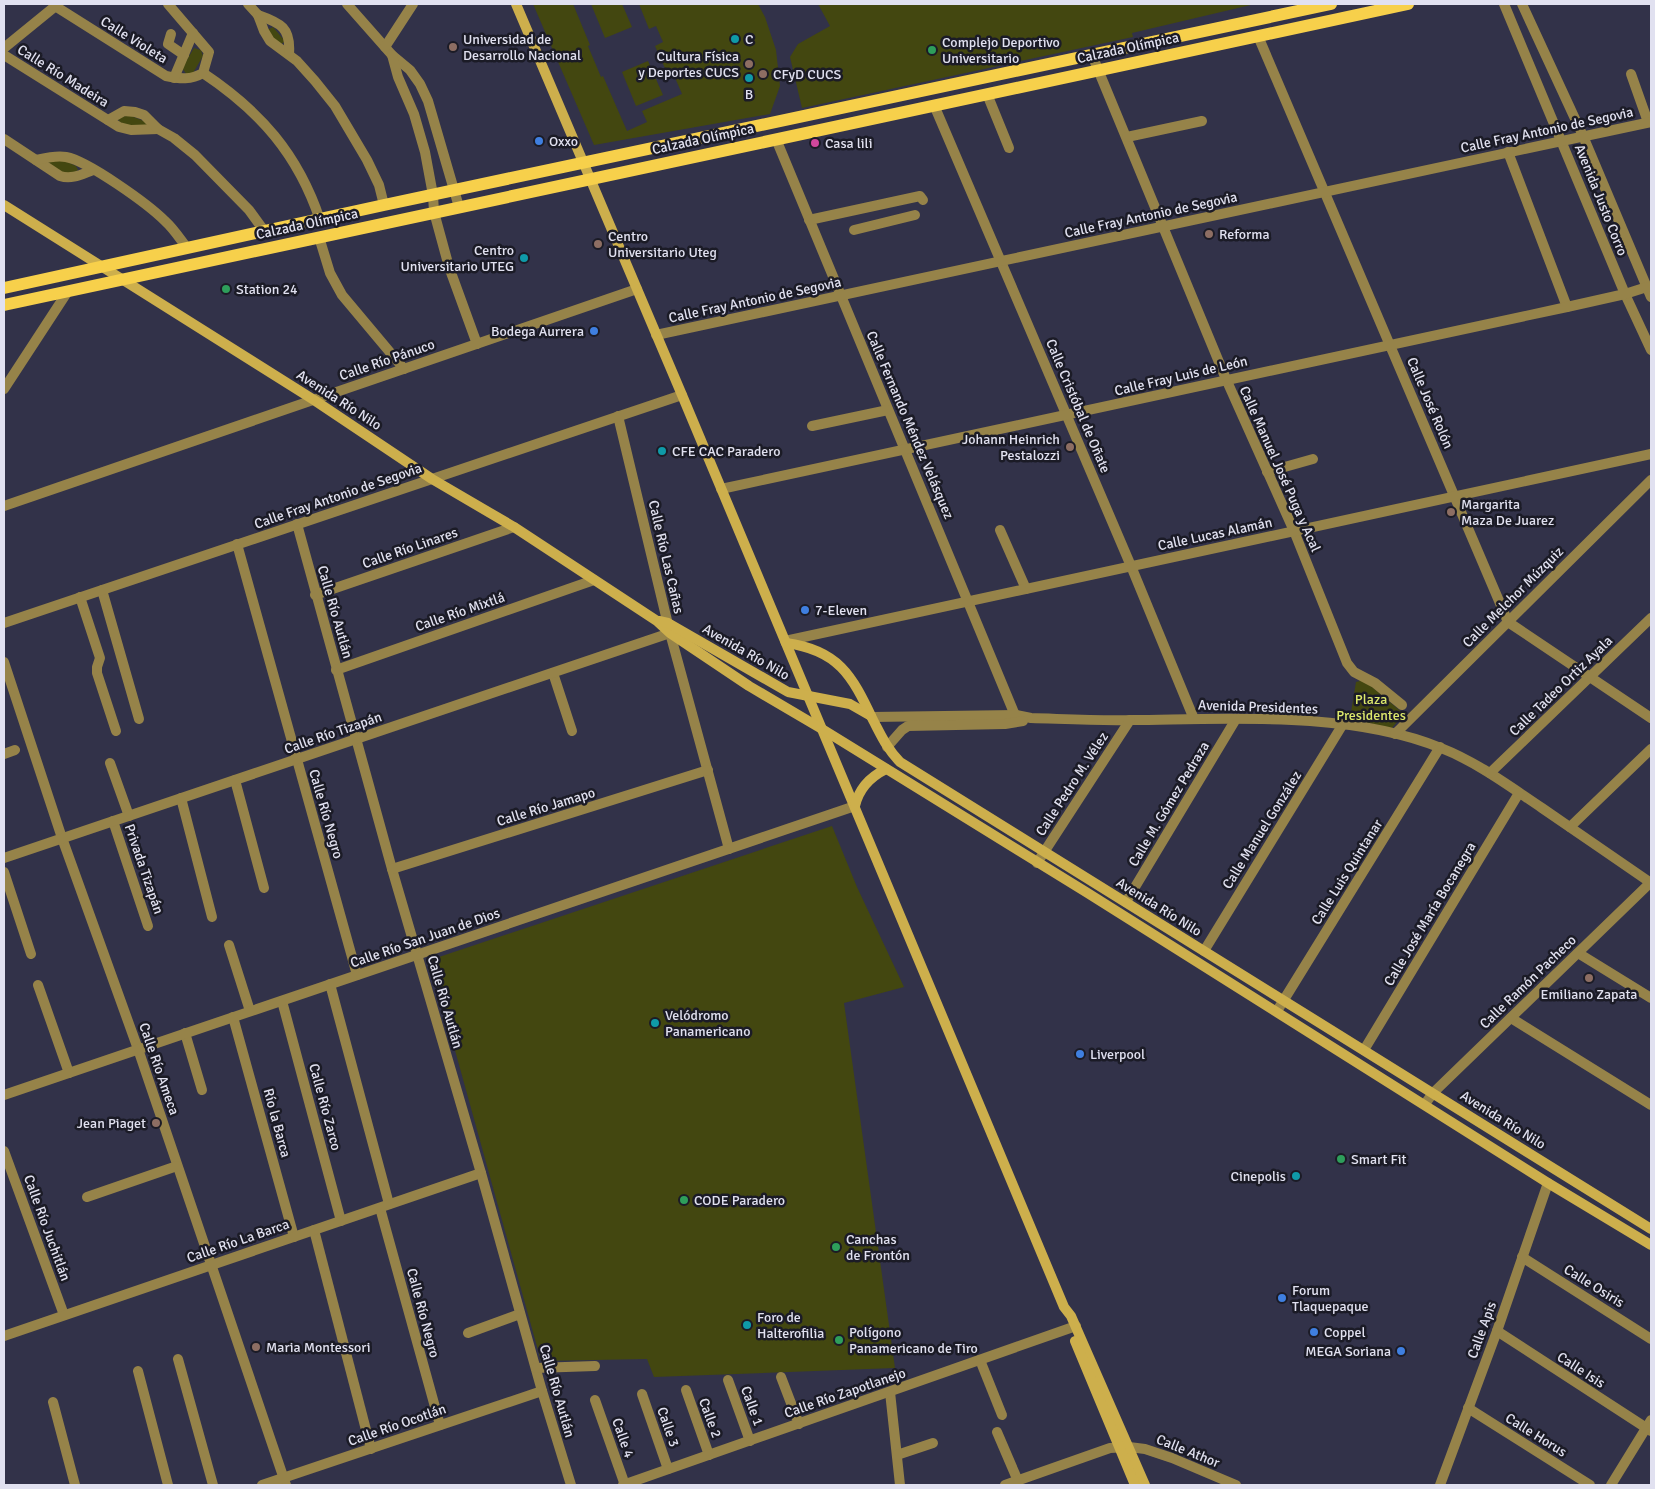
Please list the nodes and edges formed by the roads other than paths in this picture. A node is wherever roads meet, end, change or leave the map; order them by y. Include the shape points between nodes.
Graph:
1 (168, 4) edge
2 (248, 4) edge
3 (348, 4) edge
4 (413, 4) edge
5 (516, 4) edge
6 (1331, 4) edge
7 (1408, 4) edge
8 (1504, 4) edge
9 (1522, 4) edge
10 (57, 5) edge
11 (258, 15) junction
12 (193, 32) junction
13 (4, 33) edge
14 (170, 34) dead end
15 (1258, 36) junction
16 (8, 45) edge
17 (388, 51) junction
18 (289, 54) junction
19 (4, 55) edge
20 (184, 55) junction
21 (1092, 55) junction
22 (1098, 70) junction
23 (203, 73) junction
24 (1631, 74) dead end
25 (174, 78) junction
26 (987, 94) junction
27 (934, 105) junction
28 (108, 120) junction
29 (1202, 121) dead end
30 (1650, 122) edge
31 (158, 129) junction
32 (1583, 136) junction
33 (1127, 137) junction
34 (776, 139) junction
35 (4, 140) edge
36 (1562, 141) junction
37 (1009, 148) dead end
38 (1508, 152) junction
39 (36, 160) junction
40 (584, 164) junction
41 (93, 170) junction
42 (590, 179) junction
43 (455, 191) junction
44 (1325, 192) junction
45 (434, 195) junction
46 (923, 200) dead end
47 (889, 203) junction
48 (4, 205) edge
49 (384, 205) junction
50 (459, 207) junction
51 (434, 212) junction
52 (915, 215) dead end
53 (320, 220) junction
54 (809, 220) junction
55 (892, 220) junction
56 (1162, 226) junction
57 (854, 230) dead end
58 (266, 232) junction
59 (319, 237) junction
60 (187, 248) junction
61 (1001, 262) junction
62 (102, 267) junction
63 (119, 279) junction
64 (1647, 287) junction
65 (4, 288) edge
66 (636, 289) junction
67 (68, 291) junction
68 (1625, 294) junction
69 (841, 297) junction
70 (1651, 297) edge
71 (4, 305) edge
72 (1567, 307) junction
73 (656, 335) junction
74 (477, 344) junction
75 (1390, 345) junction
76 (1651, 350) edge
77 (404, 369) junction
78 (1226, 379) junction
79 (4, 389) edge
80 (682, 395) junction
81 (314, 400) junction
82 (888, 410) junction
83 (1067, 415) junction
84 (618, 416) junction
85 (812, 426) dead end
86 (905, 450) junction
87 (1651, 454) edge
88 (1313, 459) dead end
89 (1267, 472) junction
90 (432, 479) junction
91 (1651, 480) edge
92 (721, 489) junction
93 (1455, 497) junction
94 (4, 506) edge
95 (297, 524) junction
96 (514, 527) junction
97 (1000, 530) dead end
98 (1294, 531) junction
99 (237, 544) junction
100 (1131, 566) junction
101 (594, 580) junction
102 (1026, 589) junction
103 (102, 590) junction
104 (315, 595) junction
105 (80, 597) junction
106 (968, 602) junction
107 (1651, 618) edge
108 (1508, 622) junction
109 (4, 623) edge
110 (669, 628) junction
111 (786, 642) junction
112 (4, 662) edge
113 (336, 670) junction
114 (553, 673) junction
115 (1590, 678) junction
116 (8, 687) edge
117 (808, 696) junction
118 (1402, 705) dead end
119 (872, 717) junction
120 (1651, 718) edge
121 (139, 719) dead end
122 (1017, 719) junction
123 (1194, 719) junction
124 (1236, 719) junction
125 (1130, 720) junction
126 (1343, 724) junction
127 (822, 729) junction
128 (116, 731) dead end
129 (572, 731) dead end
130 (1395, 734) junction
131 (357, 739) junction
132 (886, 747) junction
133 (1440, 747) junction
134 (1651, 749) edge
135 (15, 750) dead end
136 (4, 754) edge
137 (296, 760) junction
138 (110, 763) dead end
139 (886, 769) junction
140 (708, 770) junction
141 (1490, 773) junction
142 (235, 780) junction
143 (1519, 793) junction
144 (181, 798) junction
145 (855, 806) junction
146 (129, 816) junction
147 (113, 821) junction
148 (1570, 827) junction
149 (62, 838) junction
150 (729, 849) junction
151 (1045, 852) junction
152 (4, 858) edge
153 (1037, 862) junction
154 (392, 869) junction
155 (4, 872) edge
156 (1651, 882) edge
157 (264, 888) dead end
158 (1126, 902) junction
159 (212, 917) dead end
160 (148, 926) dead end
161 (1164, 926) junction
162 (1158, 937) junction
163 (229, 945) dead end
164 (1204, 951) junction
165 (1578, 953) junction
166 (31, 954) dead end
167 (417, 955) junction
168 (356, 975) junction
169 (330, 984) junction
170 (38, 985) dead end
171 (1651, 998) edge
172 (282, 1001) junction
173 (1284, 1001) junction
174 (1278, 1011) junction
175 (250, 1012) junction
176 (233, 1017) junction
177 (1511, 1018) junction
178 (184, 1034) junction
179 (138, 1050) junction
180 (1364, 1050) junction
181 (69, 1073) junction
182 (202, 1090) dead end
183 (1432, 1093) junction
184 (4, 1095) edge
185 (1425, 1104) junction
186 (1651, 1105) edge
187 (4, 1150) edge
188 (177, 1166) junction
189 (481, 1173) junction
190 (1548, 1182) junction
191 (87, 1197) dead end
192 (385, 1206) junction
193 (341, 1221) junction
194 (1651, 1228) edge
195 (314, 1230) junction
196 (294, 1237) junction
197 (1651, 1245) edge
198 (1522, 1257) junction
199 (211, 1265) junction
200 (520, 1314) junction
201 (64, 1315) junction
202 (1073, 1328) junction
203 (1497, 1332) junction
204 (468, 1333) dead end
205 (4, 1336) edge
206 (1651, 1339) edge
207 (178, 1359) dead end
208 (980, 1360) junction
209 (594, 1366) dead end
210 (536, 1368) junction
211 (138, 1371) dead end
212 (781, 1377) dead end
213 (728, 1380) dead end
214 (686, 1390) dead end
215 (542, 1391) junction
216 (890, 1392) junction
217 (642, 1394) dead end
218 (595, 1400) dead end
219 (52, 1402) dead end
220 (1468, 1408) junction
221 (1002, 1416) dead end
222 (799, 1424) junction
223 (440, 1425) junction
224 (1650, 1426) edge
225 (997, 1432) dead end
226 (750, 1441) junction
227 (933, 1443) dead end
228 (1124, 1447) junction
229 (371, 1449) junction
230 (709, 1455) junction
231 (897, 1455) junction
232 (668, 1469) junction
233 (1018, 1481) junction
234 (284, 1482) edge
235 (75, 1485) edge
236 (168, 1485) edge
237 (213, 1485) edge
238 (262, 1485) edge
239 (571, 1485) edge
240 (624, 1485) edge
241 (900, 1485) edge
242 (1005, 1485) edge
243 (1135, 1485) edge
244 (1145, 1485) edge
245 (1236, 1485) edge
246 (1441, 1485) edge
247 (1590, 1485) edge
248 (1611, 1485) edge

1 - 12 street
2 - 11 street
3 - 17 street
4 - 17 street
5 - 40 main road
6 - 21 main road, Calzada Olímpica
7 - 15 main road, Calzada Olímpica
8 - 36 street, Avenida Justo Corro
9 - 32 street, Avenida Justo Corro
10 - 16 street
10 - 25 street, Calle Violeta via 166,76
11 - 18 street via 270,41
11 - 18 street via 274,21 286,31
12 - 20 street
12 - 23 street via 209,52
13 - 16 street, Calle Río Madeira
14 - 20 street via 168,44
15 - 22 main road, Calzada Olímpica
15 - 44 street, Calle José Rolón
17 - 43 street via 410,70 420,84
17 - 45 street via 414,114
18 - 49 street via 316,81 350,129 379,185
19 - 28 street, Calle Río Madeira
20 - 25 street
21 - 22 street, Calle Manuel José Puga y Acal
21 - 40 main road, Calzada Olímpica
22 - 26 main road, Calzada Olímpica
22 - 33 street, Calle Manuel José Puga y Acal
23 - 25 street via 192,78
23 - 53 street via 250,109 276,137 298,168
24 - 30 street
26 - 27 main road, Calzada Olímpica
26 - 37 street
27 - 34 main road, Calzada Olímpica
27 - 61 street, Calle Cristóbal de Oñate
28 - 31 street, Calle Río Madeira via 131,130
28 - 31 street, Calle Río Madeira via 116,114 130,111 144,115
29 - 33 street
30 - 32 street, Calle Fray Antonio de Segovia
31 - 58 street, Calle Río Madeira via 174,138 208,167
32 - 36 street, Calle Fray Antonio de Segovia
32 - 64 street, Avenida Justo Corro
33 - 56 street, Calle Manuel José Puga y Acal
34 - 42 main road, Calzada Olímpica
34 - 54 street, Calle Fernando Méndez Velásquez
35 - 39 street
36 - 38 street, Calle Fray Antonio de Segovia
36 - 68 street, Avenida Justo Corro
38 - 44 street, Calle Fray Antonio de Segovia
38 - 72 street
39 - 41 street via 66,157
39 - 41 street via 55,174 67,178
40 - 42 main road
40 - 43 main road, Calzada Olímpica
41 - 60 street via 153,210
42 - 50 main road, Calzada Olímpica
42 - 66 main road
43 - 45 main road, Calzada Olímpica
43 - 50 street
44 - 56 street, Calle Fray Antonio de Segovia
44 - 75 street, Calle José Rolón
45 - 49 main road, Calzada Olímpica
45 - 51 street
46 - 47 street via 920,196
47 - 54 street
47 - 55 street
48 - 62 main road, Avenida Río Nilo
49 - 53 main road, Calzada Olímpica
50 - 51 main road, Calzada Olímpica
51 - 59 main road, Calzada Olímpica
51 - 74 street via 449,267
52 - 55 street
53 - 58 main road, Calzada Olímpica
54 - 69 street, Calle Fernando Méndez Velásquez
55 - 57 street
56 - 61 street, Calle Fray Antonio de Segovia
56 - 78 street, Calle Manuel José Puga y Acal
58 - 60 main road, Calzada Olímpica
59 - 63 main road, Calzada Olímpica
59 - 77 street via 325,261 339,290
60 - 62 main road, Calzada Olímpica
61 - 69 street, Calle Fray Antonio de Segovia
61 - 83 street, Calle Cristóbal de Oñate
62 - 63 main road, Avenida Río Nilo
62 - 65 main road, Calzada Olímpica
63 - 67 main road, Calzada Olímpica
63 - 81 main road, Avenida Río Nilo
64 - 68 street, Calle Fray Luis de León
64 - 70 street, Avenida Justo Corro
66 - 73 main road
66 - 74 street, Calle Río Pánuco
67 - 71 main road, Calzada Olímpica
67 - 79 street
68 - 72 street, Calle Fray Luis de León
68 - 76 street, Avenida Justo Corro
69 - 73 street, Calle Fray Antonio de Segovia
69 - 82 street, Calle Fernando Méndez Velásquez
72 - 75 street, Calle Fray Luis de León
73 - 80 main road
74 - 77 street, Calle Río Pánuco
75 - 78 street, Calle Fray Luis de León
75 - 93 street, Calle José Rolón
77 - 81 street, Calle Río Pánuco
78 - 83 street, Calle Fray Luis de León
78 - 89 street, Calle Manuel José Puga y Acal
80 - 84 street, Calle Fray Antonio de Segovia
80 - 92 main road
81 - 90 main road, Avenida Río Nilo
81 - 94 street, Calle Río Pánuco
82 - 85 street
82 - 86 street, Calle Fernando Méndez Velásquez
83 - 86 street, Calle Fray Luis de León
83 - 100 street, Calle Cristóbal de Oñate
84 - 90 street, Calle Fray Antonio de Segovia
84 - 110 street, Calle Río Las Cañas
86 - 92 street, Calle Fray Luis de León
86 - 106 street, Calle Fernando Méndez Velásquez
87 - 93 street, Calle Lucas Alamán
88 - 89 street
89 - 98 street, Calle Manuel José Puga y Acal
90 - 95 street, Calle Fray Antonio de Segovia
90 - 96 main road, Avenida Río Nilo
91 - 108 street, Calle Melchor Múzquiz
92 - 111 main road
93 - 98 street, Calle Lucas Alamán
93 - 108 street, Calle José Rolón
95 - 99 street, Calle Fray Antonio de Segovia
95 - 104 street, Calle Río Autlán
96 - 101 main road, Avenida Río Nilo
96 - 104 street, Calle Río Linares
97 - 102 street
98 - 100 street, Calle Lucas Alamán
98 - 118 street, Calle Manuel José Puga y Acal via 1350,668
99 - 103 street, Calle Fray Antonio de Segovia
99 - 137 street, Calle Río Negro
100 - 102 street, Calle Lucas Alamán
100 - 123 street, Calle Cristóbal de Oñate
101 - 110 main road, Avenida Río Nilo
101 - 113 street, Calle Río Mixtlá
102 - 106 street, Calle Lucas Alamán
103 - 105 street, Calle Fray Antonio de Segovia
103 - 121 street
104 - 113 street, Calle Río Autlán
105 - 109 street, Calle Fray Antonio de Segovia
105 - 128 street via 100,658 97,672
106 - 111 street, Calle Lucas Alamán
106 - 122 street, Calle Fernando Méndez Velásquez
107 - 115 street, Calle Tadeo Ortiz Ayala
108 - 115 street
108 - 130 street, Calle Melchor Múzquiz
110 - 114 street, Calle Río Tizapán
110 - 117 main road, Avenida Río Nilo via 782,689
110 - 127 main road, Avenida Río Nilo via 749,686
110 - 140 street, Calle Río Las Cañas
111 - 117 main road
111 - 119 main road via 815,649 836,662 857,686
112 - 116 street, Calle Río Ameca
113 - 131 street, Calle Río Autlán
114 - 129 street
114 - 131 street, Calle Río Tizapán
115 - 120 street
115 - 141 street, Calle Tadeo Ortiz Ayala
116 - 149 street, Calle Río Ameca
117 - 119 main road, Avenida Río Nilo via 850,704
117 - 127 main road
119 - 122 street, Avenida Presidentes
119 - 132 main road, Avenida Río Nilo
122 - 125 street, Avenida Presidentes
122 - 132 street, Avenida Presidentes via 1005,724 908,726
123 - 124 street, Avenida Presidentes
123 - 125 street, Avenida Presidentes
124 - 126 street, Avenida Presidentes
124 - 158 street, Calle M. Gómez Pedraza
125 - 151 street, Calle Pedro M. Vélez
126 - 130 street, Avenida Presidentes
126 - 164 street, Calle Manuel González
127 - 139 main road, Avenida Río Nilo
127 - 145 main road
130 - 133 street, Avenida Presidentes
131 - 137 street, Calle Río Tizapán
131 - 154 street, Calle Río Autlán
132 - 151 main road, Avenida Río Nilo via 900,762
133 - 141 street, Avenida Presidentes
133 - 173 street, Calle Luis Quintanar
134 - 148 street
135 - 136 street
137 - 142 street, Calle Río Tizapán
137 - 168 street, Calle Río Negro
138 - 146 street
139 - 145 main road via 863,787
139 - 153 main road, Avenida Río Nilo
140 - 150 street, Calle Río Las Cañas
140 - 154 street, Calle Río Jamapo
141 - 143 street, Avenida Presidentes
142 - 144 street, Calle Río Tizapán
142 - 157 street
143 - 148 street, Avenida Presidentes
143 - 180 street, Calle José María Bocanegra
144 - 146 street, Calle Río Tizapán
144 - 159 street
145 - 150 street, Calle Río San Juan de Dios
145 - 202 main road via 1064,1307 1065,1318
146 - 147 street, Calle Río Tizapán
147 - 149 street, Calle Río Tizapán
147 - 160 street, Privada Tizapán
148 - 156 street, Avenida Presidentes
149 - 152 street, Calle Río Tizapán
149 - 179 street, Calle Río Ameca
150 - 167 street, Calle Río San Juan de Dios
151 - 153 street, Calle Pedro M. Vélez
151 - 158 main road, Avenida Río Nilo
153 - 162 main road, Avenida Río Nilo
154 - 167 street, Calle Río Autlán
155 - 166 street
156 - 165 street, Calle Ramón Pacheco
158 - 161 main road, Avenida Río Nilo
161 - 162 main road
161 - 164 main road, Avenida Río Nilo
162 - 174 main road, Avenida Río Nilo
163 - 175 street
164 - 173 main road, Avenida Río Nilo
165 - 171 street
165 - 177 street, Calle Ramón Pacheco
167 - 168 street, Calle Río San Juan de Dios
167 - 189 street, Calle Río Autlán
168 - 169 street, Calle Río San Juan de Dios
169 - 172 street, Calle Río San Juan de Dios
169 - 192 street, Calle Río Negro
170 - 181 street
172 - 175 street, Calle Río San Juan de Dios
172 - 193 street, Calle Río Zarco
173 - 174 street, Calle Luis Quintanar
173 - 180 main road, Avenida Río Nilo
174 - 185 main road, Avenida Río Nilo
175 - 176 street, Calle Río San Juan de Dios
176 - 178 street, Calle Río San Juan de Dios
176 - 196 street, Río la Barca
177 - 183 street, Calle Ramón Pacheco
177 - 186 street
178 - 179 street, Calle Río San Juan de Dios
178 - 182 street
179 - 181 street, Calle Río San Juan de Dios
179 - 188 street, Calle Río Ameca
180 - 183 main road, Avenida Río Nilo
181 - 184 street, Calle Río San Juan de Dios
183 - 185 street, Calle Ramón Pacheco
183 - 194 main road, Avenida Río Nilo
185 - 190 main road, Avenida Río Nilo
187 - 201 street, Calle Río Juchitlán
188 - 191 street
188 - 199 street, Calle Río Ameca
189 - 192 street, Calle Río La Barca
189 - 200 street, Calle Río Autlán
190 - 197 main road, Avenida Río Nilo
190 - 198 street, Calle Apis
192 - 193 street, Calle Río La Barca
192 - 223 street, Calle Río Negro
193 - 195 street, Calle Río La Barca
195 - 196 street, Calle Río La Barca
195 - 229 street
196 - 199 street, Calle Río La Barca
198 - 203 street, Calle Apis
198 - 206 street, Calle Osiris
199 - 201 street, Calle Río La Barca
199 - 234 street, Calle Río Ameca
200 - 204 street
200 - 210 street, Calle Río Autlán
201 - 205 street, Calle Río La Barca
202 - 208 street, Calle Río Zapotlanejo
202 - 228 main road
203 - 220 street, Calle Apis
203 - 224 street, Calle Isis
207 - 237 street
208 - 216 street, Calle Río Zapotlanejo
208 - 221 street
209 - 210 street
210 - 215 street, Calle Río Autlán
211 - 236 street
212 - 222 street
213 - 226 street, Calle 1
214 - 230 street, Calle 2
215 - 223 street, Calle Río Ocotlán
215 - 239 street, Calle Río Autlán
216 - 222 street, Calle Río Zapotlanejo
216 - 231 street
217 - 232 street, Calle 3
218 - 240 street, Calle 4
219 - 235 street
220 - 246 street, Calle Apis
220 - 247 street, Calle Horus
222 - 226 street, Calle Río Zapotlanejo
223 - 229 street, Calle Río Ocotlán
224 - 248 street
225 - 233 street
226 - 230 street, Calle Río Zapotlanejo
227 - 231 street
228 - 233 street via 1110,1448
228 - 243 main road
228 - 244 main road
228 - 245 street, Calle Athor via 1145,1449 1172,1458
229 - 234 street, Calle Río Ocotlán
230 - 232 street, Calle Río Zapotlanejo
231 - 241 street
232 - 240 street, Calle Río Zapotlanejo
233 - 242 street
234 - 238 street, Calle Río Ocotlán

